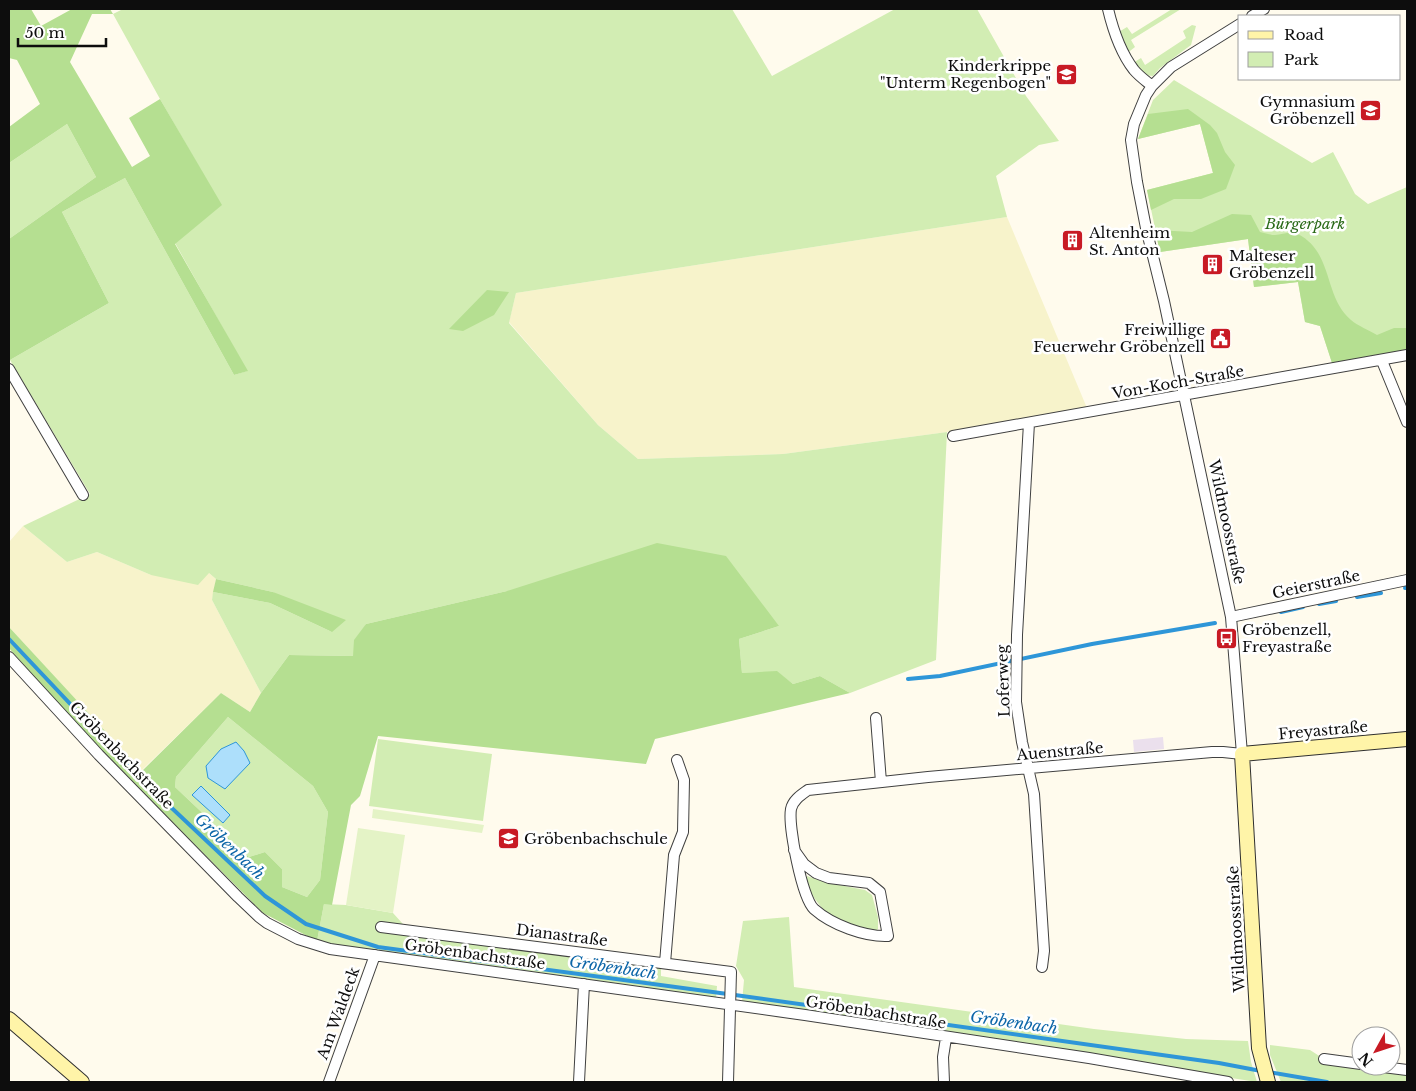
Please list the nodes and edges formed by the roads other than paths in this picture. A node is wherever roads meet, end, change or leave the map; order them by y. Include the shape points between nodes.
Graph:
1 (1108, 9) edge
2 (1238, 25) edge
3 (1152, 86) junction
4 (1407, 355) edge
5 (1382, 361) junction
6 (9, 369) edge
7 (1184, 396) junction
8 (1407, 422) edge
9 (1030, 424) junction
10 (953, 436) dead end
11 (83, 495) dead end
12 (1407, 580) edge
13 (1230, 618) junction
14 (9, 657) edge
15 (876, 718) dead end
16 (1407, 739) edge
17 (1242, 754) junction
18 (677, 760) dead end
19 (1028, 768) junction
20 (881, 782) junction
21 (794, 850) junction
22 (381, 927) dead end
23 (375, 955) junction
24 (665, 963) junction
25 (1042, 967) dead end
26 (584, 984) junction
27 (730, 1002) junction
28 (9, 1019) edge
29 (946, 1038) junction
30 (1324, 1059) dead end
31 (1351, 1063) edge
32 (1267, 1080) edge
33 (82, 1082) edge
34 (329, 1082) edge
35 (579, 1082) edge
36 (728, 1082) edge
37 (944, 1082) edge
38 (1228, 1082) edge

1 - 3 street via 1112,29 1127,59 1135,72
2 - 3 street, Wildmoosstraße via 1171,67
3 - 7 street, Wildmoosstraße via 1134,124 1131,140 1146,228
4 - 5 street, Von-Koch-Straße
5 - 7 street, Von-Koch-Straße
5 - 8 street
6 - 11 street
7 - 9 street, Von-Koch-Straße
7 - 13 street, Wildmoosstraße
9 - 10 street, Von-Koch-Straße
9 - 19 street, Loferweg via 1016,692
12 - 13 street, Geierstraße
13 - 17 street, Wildmoosstraße
14 - 23 street, Gröbenbachstraße via 258,917 298,939 330,949
15 - 20 street
16 - 17 street, Freyastraße
17 - 19 street, Auenstraße via 1217,752
17 - 32 street, Wildmoosstraße via 1259,1048
18 - 24 street via 684,780 683,832 674,855
19 - 20 street, Auenstraße
19 - 25 street, Loferweg via 1036,821 1044,951
20 - 21 street, Auenstraße via 808,790 797,797 791,810
21 - 21 street, Auenstraße via 813,908 858,932 888,936 880,892 869,883 829,878 816,873
22 - 24 street, Dianastraße
23 - 26 street, Gröbenbachstraße
23 - 34 street, Am Waldeck
24 - 27 street, Dianastraße via 732,972
26 - 27 street, Gröbenbachstraße
26 - 35 street
27 - 29 street, Gröbenbachstraße
27 - 36 street
28 - 33 street
29 - 37 street
29 - 38 street, Gröbenbachstraße
30 - 31 street

